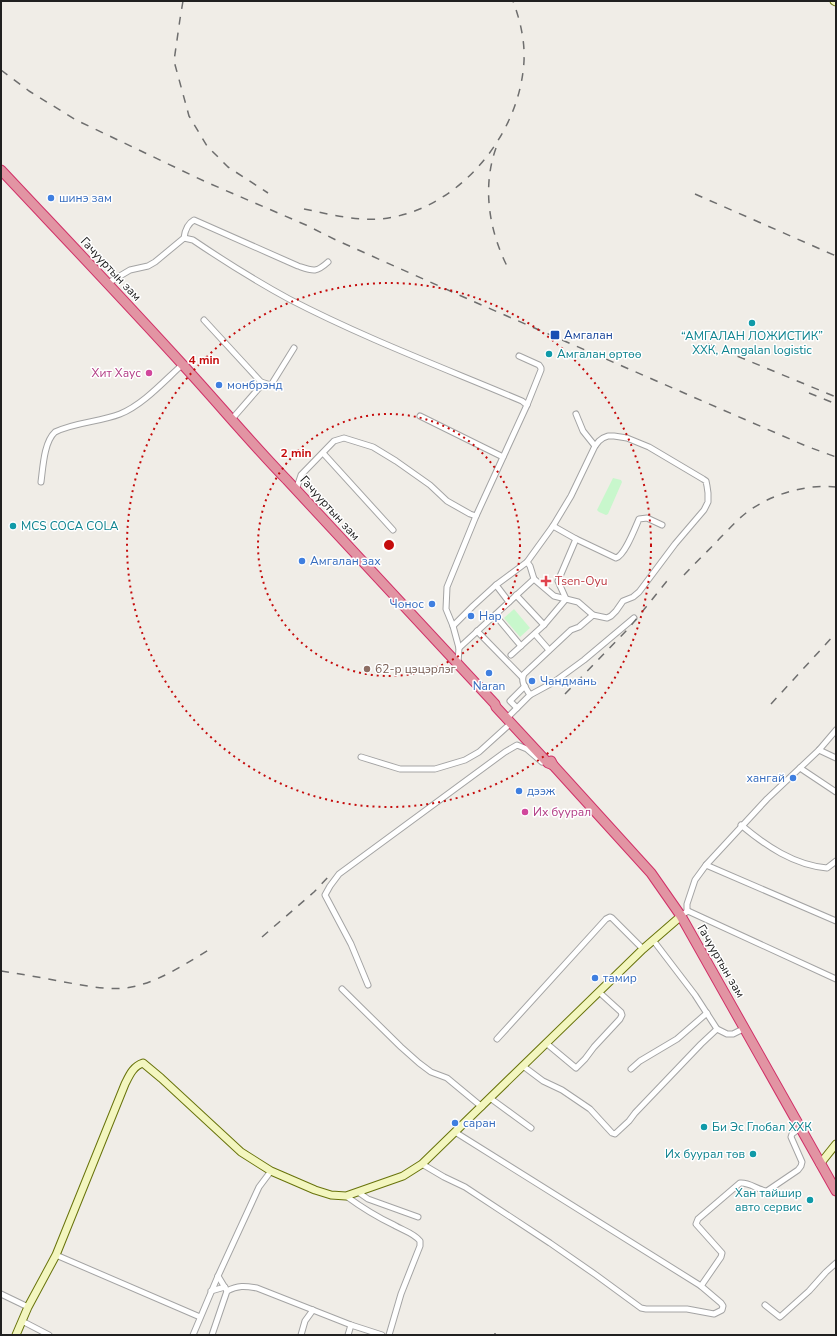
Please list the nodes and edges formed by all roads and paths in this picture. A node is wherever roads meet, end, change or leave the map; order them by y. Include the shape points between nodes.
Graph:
1 (1, 170) edge
2 (184, 238) junction
3 (328, 262) dead end
4 (108, 283) junction
5 (204, 320) dead end
6 (294, 348) dead end
7 (519, 356) dead end
8 (183, 364) junction
9 (261, 382) junction
10 (527, 405) junction
11 (576, 414) dead end
12 (420, 416) dead end
13 (232, 419) junction
14 (595, 446) junction
15 (323, 453) junction
16 (503, 457) junction
17 (41, 482) dead end
18 (296, 490) junction
19 (476, 516) junction
20 (662, 525) dead end
21 (553, 526) junction
22 (393, 530) dead end
23 (576, 539) junction
24 (526, 562) junction
25 (534, 579) junction
26 (496, 586) junction
27 (516, 595) junction
28 (566, 599) junction
29 (510, 602) junction
30 (495, 615) junction
31 (593, 615) junction
32 (634, 618) dead end
33 (544, 625) junction
34 (453, 626) junction
35 (478, 631) junction
36 (534, 634) junction
37 (521, 646) junction
38 (459, 648) junction
39 (549, 650) junction
40 (511, 655) dead end
41 (458, 664) junction
42 (522, 677) junction
43 (524, 686) junction
44 (530, 695) junction
45 (517, 708) junction
46 (511, 719) junction
47 (836, 730) edge
48 (819, 750) junction
49 (361, 757) dead end
50 (836, 758) edge
51 (552, 767) junction
52 (800, 768) junction
53 (836, 792) edge
54 (741, 825) junction
55 (836, 862) edge
56 (706, 865) junction
57 (684, 913) junction
58 (836, 921) edge
59 (653, 940) junction
60 (643, 949) junction
61 (836, 979) edge
62 (368, 984) dead end
63 (342, 989) dead end
64 (599, 992) junction
65 (706, 1013) junction
66 (745, 1028) junction
67 (717, 1029) junction
68 (497, 1039) dead end
69 (546, 1043) junction
70 (523, 1066) junction
71 (631, 1069) dead end
72 (490, 1098) junction
73 (482, 1107) junction
74 (530, 1128) dead end
75 (800, 1128) junction
76 (455, 1132) junction
77 (836, 1144) edge
78 (422, 1164) junction
79 (820, 1164) junction
80 (271, 1171) junction
81 (836, 1191) edge
82 (358, 1192) junction
83 (346, 1196) junction
84 (418, 1217) dead end
85 (56, 1255) junction
86 (836, 1263) edge
87 (218, 1276) junction
88 (701, 1286) junction
89 (226, 1289) junction
90 (211, 1291) junction
91 (1, 1294) edge
92 (765, 1305) dead end
93 (28, 1307) junction
94 (313, 1310) junction
95 (200, 1317) junction
96 (22, 1321) junction
97 (351, 1325) junction
98 (16, 1335) edge
99 (49, 1335) edge
100 (193, 1335) edge
101 (212, 1335) edge
102 (301, 1335) edge
103 (348, 1335) edge
104 (382, 1335) edge
105 (389, 1335) edge

1 - 4 highway, Гачууртын зам
2 - 3 street via 188,224 194,220 303,268 313,271
2 - 4 street via 155,262 130,270
2 - 10 street via 194,240 259,282 336,322
4 - 8 highway, Гачууртын зам
5 - 9 street
6 - 9 street via 271,385
7 - 10 street via 541,368
8 - 13 highway, Гачууртын зам
8 - 17 street via 133,408 121,414 55,432 48,442
9 - 13 street via 259,388
10 - 16 street
11 - 14 street via 583,431
12 - 16 street
13 - 18 highway, Гачууртын зам
14 - 21 street
14 - 31 street via 608,436 627,438 645,445 703,478 706,481 708,502 639,592 623,601 607,618
15 - 18 street via 301,476
15 - 19 street via 334,441 344,438 373,447 430,485 447,500
15 - 22 street
16 - 19 street
18 - 41 highway, Гачууртын зам
19 - 34 street via 447,588 446,609
20 - 23 street via 647,518 639,519 624,551 616,558
21 - 23 street
21 - 24 street
23 - 28 street via 558,581
24 - 25 street
24 - 26 street
25 - 27 street
25 - 28 street via 554,596
26 - 29 street
26 - 34 street
27 - 29 street
27 - 33 street
28 - 31 street via 578,602
28 - 33 street
29 - 30 street
30 - 35 street
30 - 37 street
31 - 39 street via 579,627 570,630
32 - 44 street via 584,660 554,682
33 - 36 street
34 - 38 street
35 - 38 street
35 - 42 street
36 - 37 street
36 - 39 street
37 - 40 street
38 - 41 street
39 - 42 street
41 - 46 highway, Гачууртын зам via 496,708
42 - 43 street
43 - 44 street
43 - 45 street via 510,701
44 - 45 street
45 - 46 street
46 - 49 street via 479,752 466,760 435,769 400,769
46 - 51 highway, Гачууртын зам
47 - 48 street
48 - 50 street
48 - 52 street
51 - 57 highway, Гачууртын зам via 651,873
51 - 62 street via 522,747 517,746 505,752 338,874 325,895 351,944
52 - 53 street
52 - 54 street
54 - 55 street via 785,856 804,864 827,868
54 - 56 street
56 - 57 street via 695,880
56 - 58 street
57 - 59 street
57 - 61 street
57 - 66 highway, Гачууртын зам
59 - 60 street
59 - 65 street
60 - 64 street
60 - 68 street via 612,918 606,919
63 - 73 street via 419,1063 430,1072 447,1078
64 - 69 street
64 - 69 street via 622,1015 576,1068
65 - 67 street
65 - 71 street via 677,1039
66 - 67 street via 732,1034
66 - 75 highway, Гачууртын зам
67 - 70 street via 615,1134 590,1110
69 - 70 street
70 - 72 street
72 - 73 street
72 - 74 street
73 - 76 street
75 - 79 highway, Гачууртын зам
75 - 88 street via 791,1137 802,1162 798,1170 767,1191 740,1182 698,1219 696,1224 722,1253
76 - 78 street
76 - 88 street
77 - 79 street
78 - 82 street via 403,1176
78 - 88 street via 538,1235 641,1308 687,1309 714,1314 722,1310 721,1303
79 - 81 highway, Гачууртын зам
80 - 83 street via 315,1190
80 - 85 street via 241,1152 143,1063 139,1064 125,1084
80 - 87 street via 259,1187
82 - 83 street
82 - 84 street
83 - 105 street via 414,1235 420,1241
85 - 93 street
85 - 95 street
86 - 92 street via 780,1317
87 - 89 street
87 - 90 street
89 - 90 street
89 - 94 street via 250,1287
89 - 101 street
90 - 95 street
91 - 93 street
93 - 96 street
94 - 97 street
94 - 102 street via 305,1321
95 - 100 street
96 - 98 street
96 - 99 street
97 - 103 street
97 - 104 street

